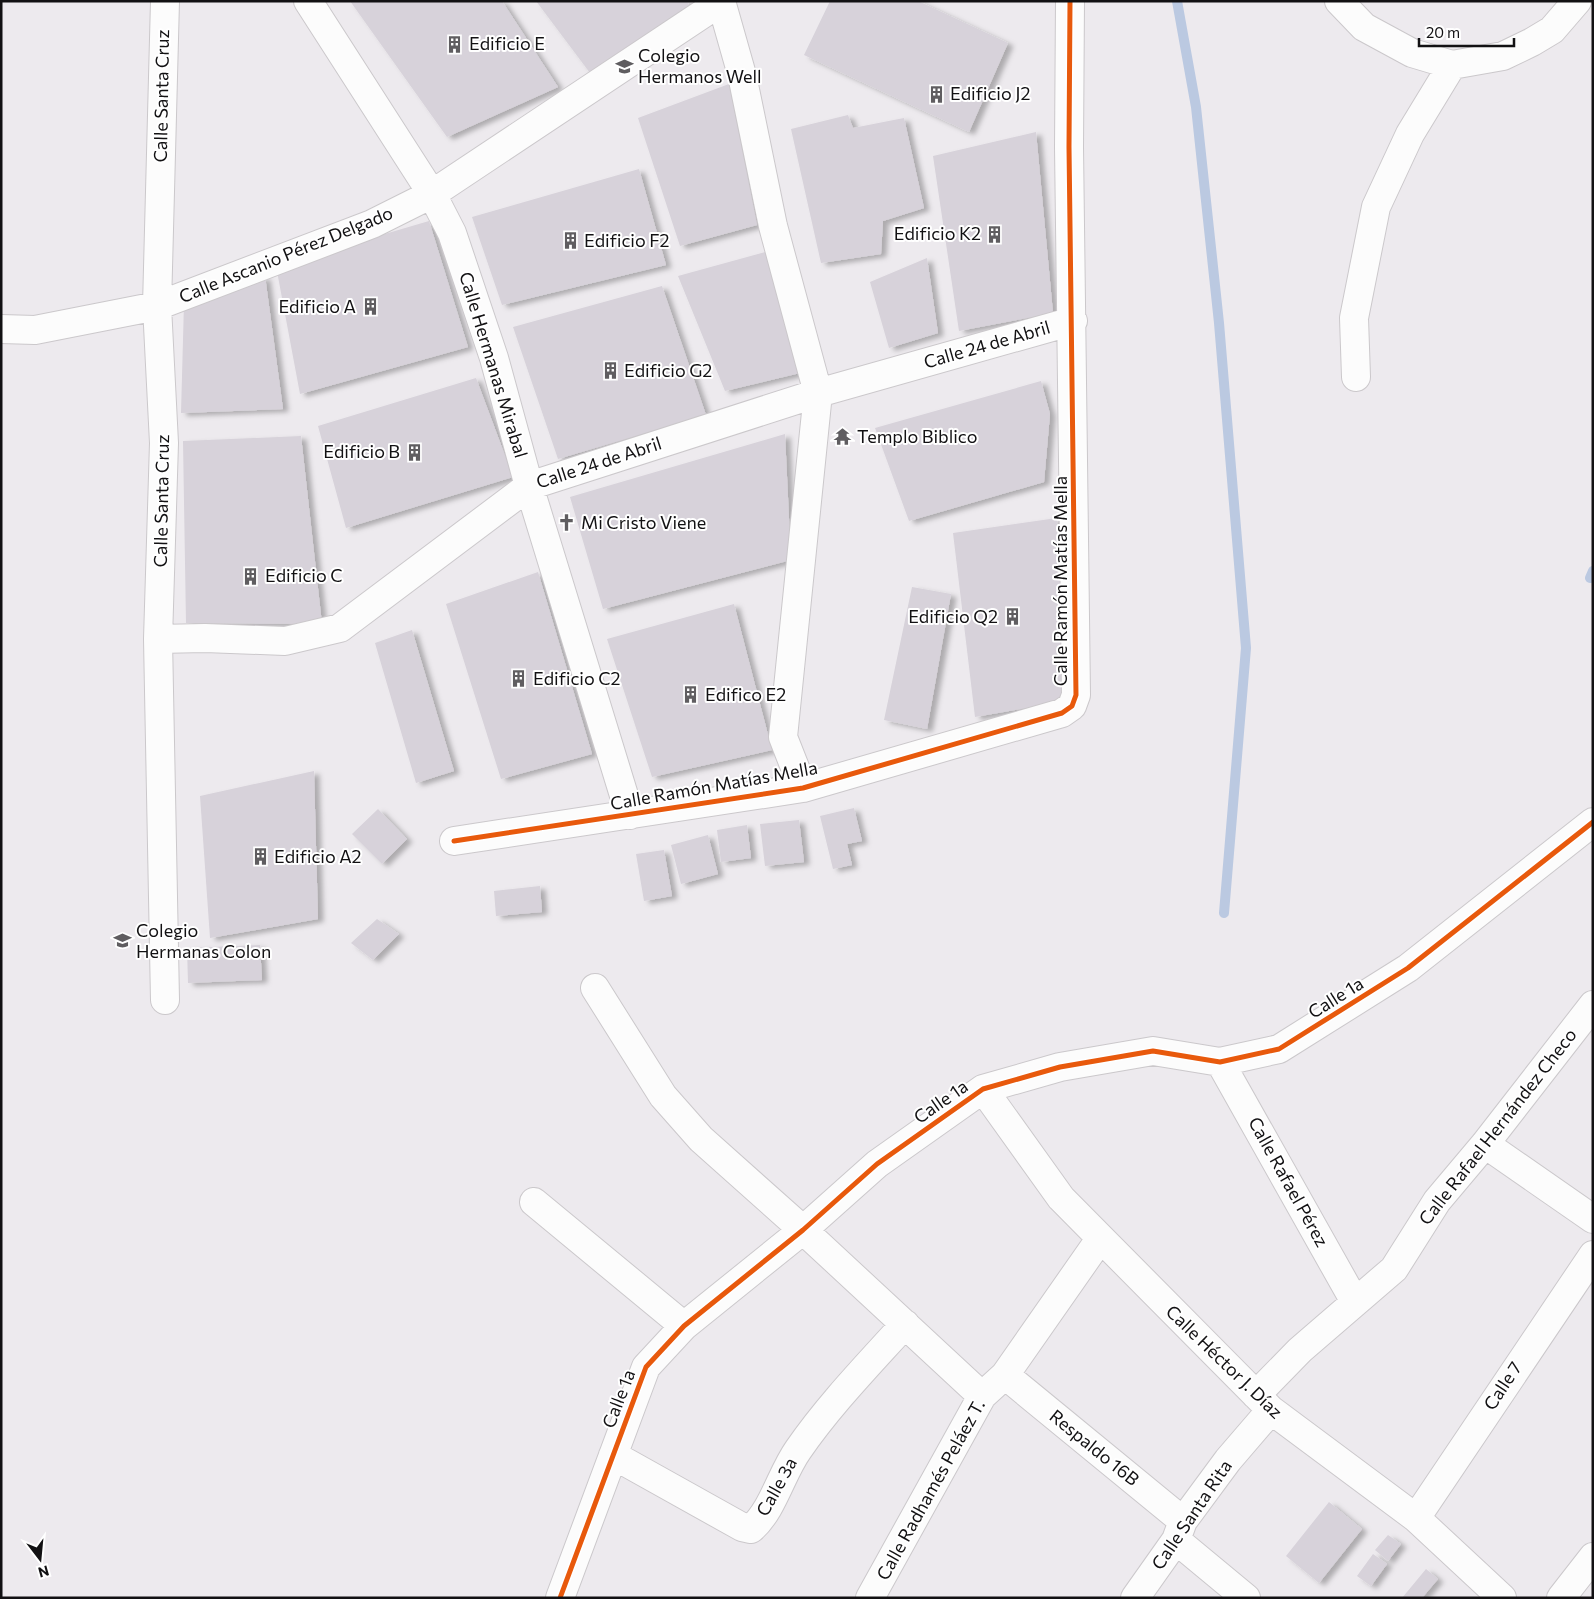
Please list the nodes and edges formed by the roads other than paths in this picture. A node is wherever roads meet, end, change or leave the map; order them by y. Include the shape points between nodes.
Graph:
1 (164, 1) edge
2 (308, 1) edge
3 (722, 1) edge
4 (1070, 1) edge
5 (1339, 1) edge
6 (1577, 1) edge
7 (1452, 65) junction
8 (432, 194) junction
9 (158, 306) junction
10 (1073, 321) junction
11 (1, 329) edge
12 (1356, 377) dead end
13 (818, 393) junction
14 (528, 486) junction
15 (158, 639) junction
16 (803, 788) junction
17 (630, 815) junction
18 (1593, 822) edge
19 (454, 841) dead end
20 (595, 988) dead end
21 (165, 1000) dead end
22 (1593, 1005) edge
23 (1220, 1062) junction
24 (984, 1089) junction
25 (1486, 1144) junction
26 (534, 1202) dead end
27 (1593, 1219) edge
28 (803, 1230) junction
29 (1100, 1239) junction
30 (1593, 1255) edge
31 (1355, 1302) junction
32 (905, 1324) junction
33 (684, 1326) junction
34 (1004, 1375) junction
35 (982, 1396) junction
36 (1264, 1403) junction
37 (613, 1455) junction
38 (1416, 1518) junction
39 (1180, 1530) junction
40 (1593, 1557) edge
41 (560, 1598) edge
42 (870, 1598) edge
43 (1135, 1598) edge
44 (1246, 1598) edge
45 (1502, 1598) edge
46 (1561, 1598) edge

1 - 9 street, Calle Santa Cruz
2 - 8 street, Calle Hermanas Mirabal
3 - 8 street, Calle Ascanio Pérez Delgado
3 - 13 street via 742,75 773,226
4 - 10 street, Calle Ramón Matías Mella
5 - 7 street via 1364,27 1412,53
6 - 7 street via 1552,30 1532,42 1503,56
7 - 12 street via 1410,134 1376,207 1354,318
8 - 9 street, Calle Ascanio Pérez Delgado via 372,224
8 - 14 street, Calle Hermanas Mirabal via 452,233 494,358
9 - 11 street, Calle Ascanio Pérez Delgado via 35,330
9 - 15 street, Calle Santa Cruz via 164,443
10 - 13 street, Calle 24 de Abril
10 - 16 street, Calle Ramón Matías Mella via 1076,695 1072,706 1062,713
13 - 14 street, Calle 24 de Abril
13 - 16 street via 783,737
14 - 15 street, Calle 24 de Abril via 340,628 285,642
14 - 17 street, Calle Hermanas Mirabal
15 - 21 street, Calle Santa Cruz
16 - 17 street, Calle Ramón Matías Mella
17 - 19 street, Calle Ramón Matías Mella
18 - 23 street, Calle 1a via 1408,968 1343,1010 1279,1049
20 - 28 street via 663,1096 701,1140
22 - 25 street, Calle Rafael Hernández Checo
23 - 24 street, Calle 1a via 1154,1051 1060,1067
23 - 31 street, Calle Rafael Pérez
24 - 28 street, Calle 1a via 877,1164
24 - 29 street, Calle Héctor J. Díaz via 1061,1198
25 - 27 street
25 - 31 street, Calle Rafael Hernández Checo via 1436,1200 1394,1270
26 - 33 street
28 - 32 street
28 - 33 street, Calle 1a
29 - 34 street, Calle Radhamés Peláez T.
29 - 36 street, Calle Héctor J. Díaz
30 - 38 street, Calle 7
31 - 36 street, Calle Rafael Hernández Checo via 1300,1350
32 - 35 street
32 - 37 street, Calle 3a via 814,1426 791,1460 763,1515 751,1529
33 - 37 street, Calle 1a via 646,1367
34 - 35 street, Calle Radhamés Peláez T.
34 - 39 street, Respaldo 16B
35 - 42 street, Calle Radhamés Peláez T.
36 - 38 street, Calle Héctor J. Díaz
36 - 39 street, Calle Santa Rita
37 - 41 street, Calle 1a
38 - 45 street, Calle Héctor J. Díaz
39 - 43 street, Calle Santa Rita
39 - 44 street, Respaldo 16B
40 - 46 street

